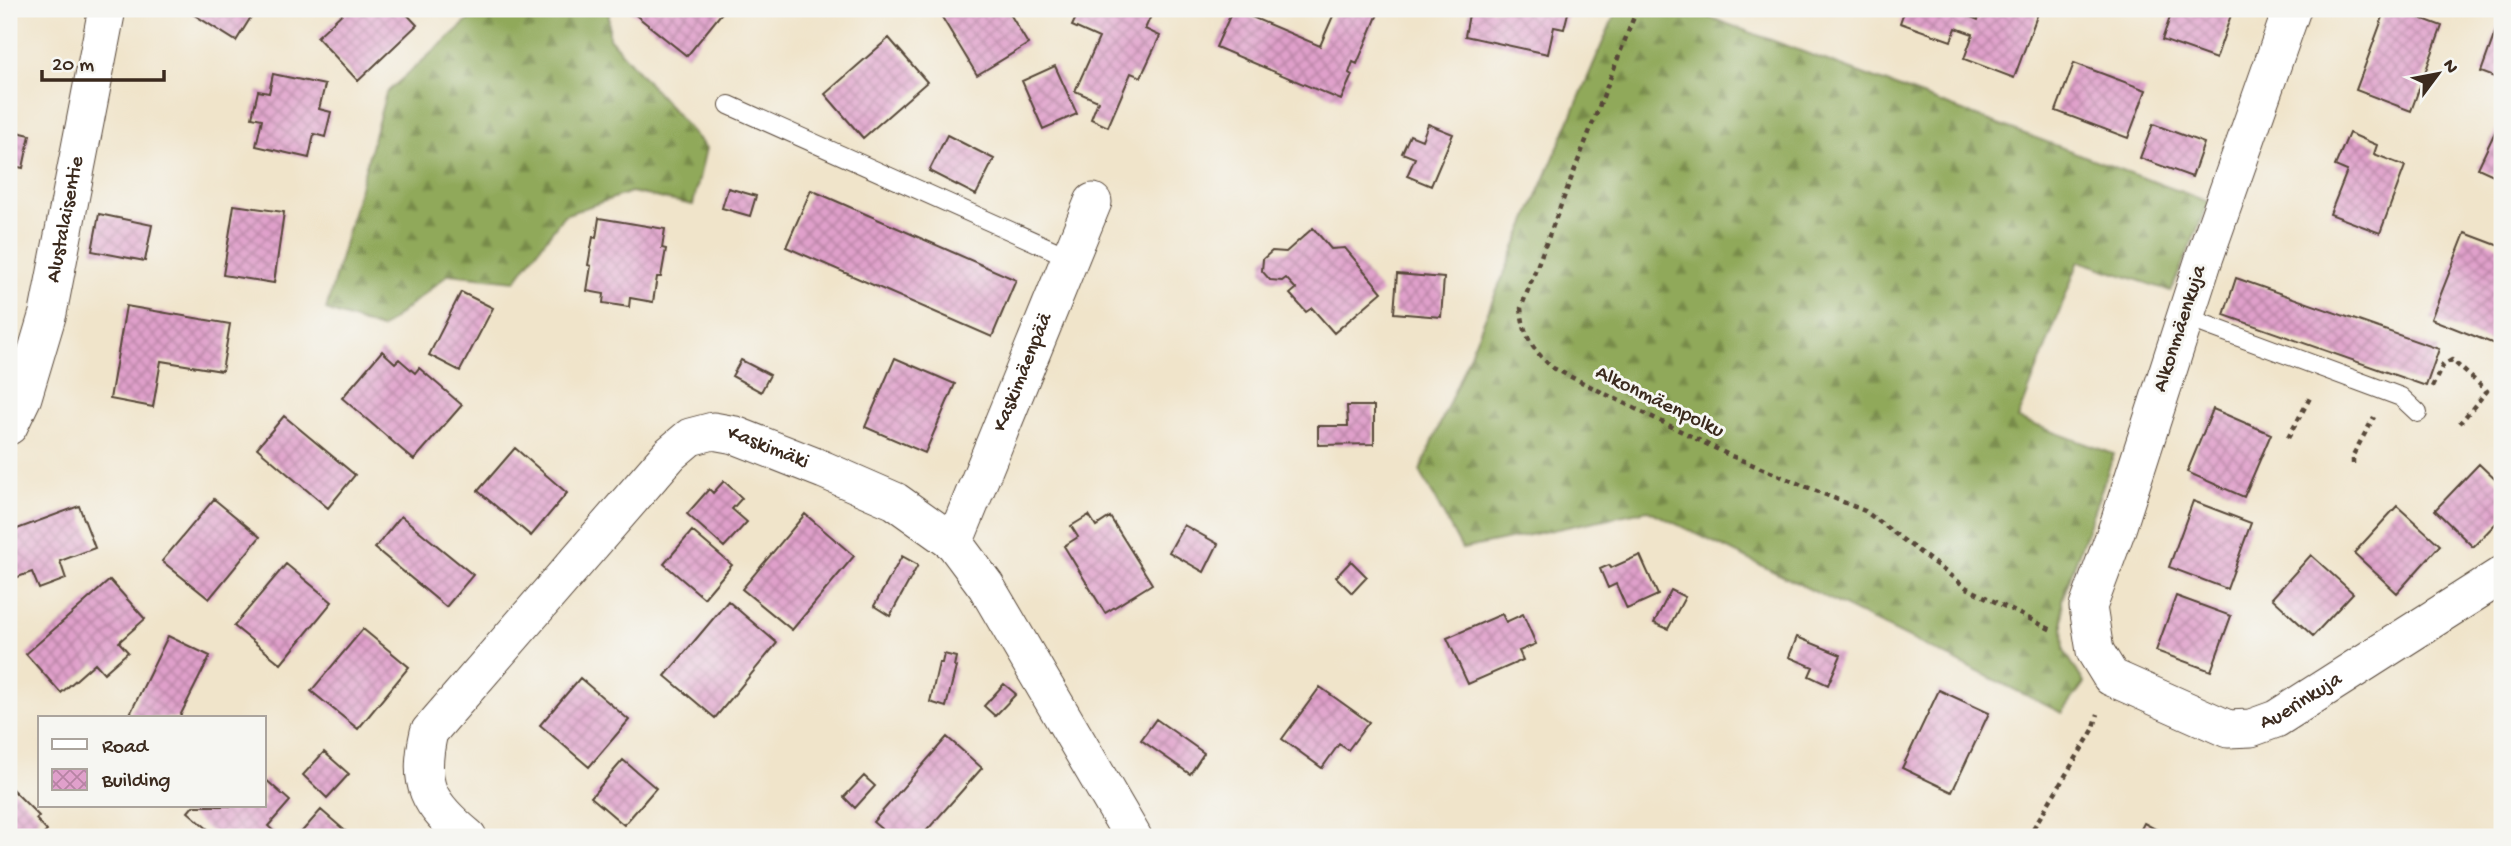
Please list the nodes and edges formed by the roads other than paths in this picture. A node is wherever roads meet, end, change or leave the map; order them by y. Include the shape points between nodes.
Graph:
1 (107, 9) edge
2 (2292, 9) edge
3 (729, 105) dead end
4 (1093, 202) dead end
5 (1071, 258) junction
6 (2185, 317) junction
7 (2418, 413) road end
8 (9, 426) edge
9 (954, 543) junction
10 (2502, 575) edge
11 (2103, 664) joint
12 (468, 837) edge
13 (1133, 837) edge

1 - 8 street, Alustalaisentie via 48,313 23,397
2 - 6 street, Alkonmäenkuja
3 - 5 lane
4 - 5 street, Kaskimäenpää
5 - 9 street, Kaskimäenpää
6 - 7 lane via 2401,397
6 - 11 street, Alkonmäenkuja via 2088,607
9 - 12 street, Kaskimäki via 895,501 824,470 735,435 713,431 690,437 670,454 429,732 423,760 426,789 446,818
9 - 13 street, Kaskimäki via 986,586
10 - 11 street, Auerinkuja via 2276,719 2251,728 2228,729

